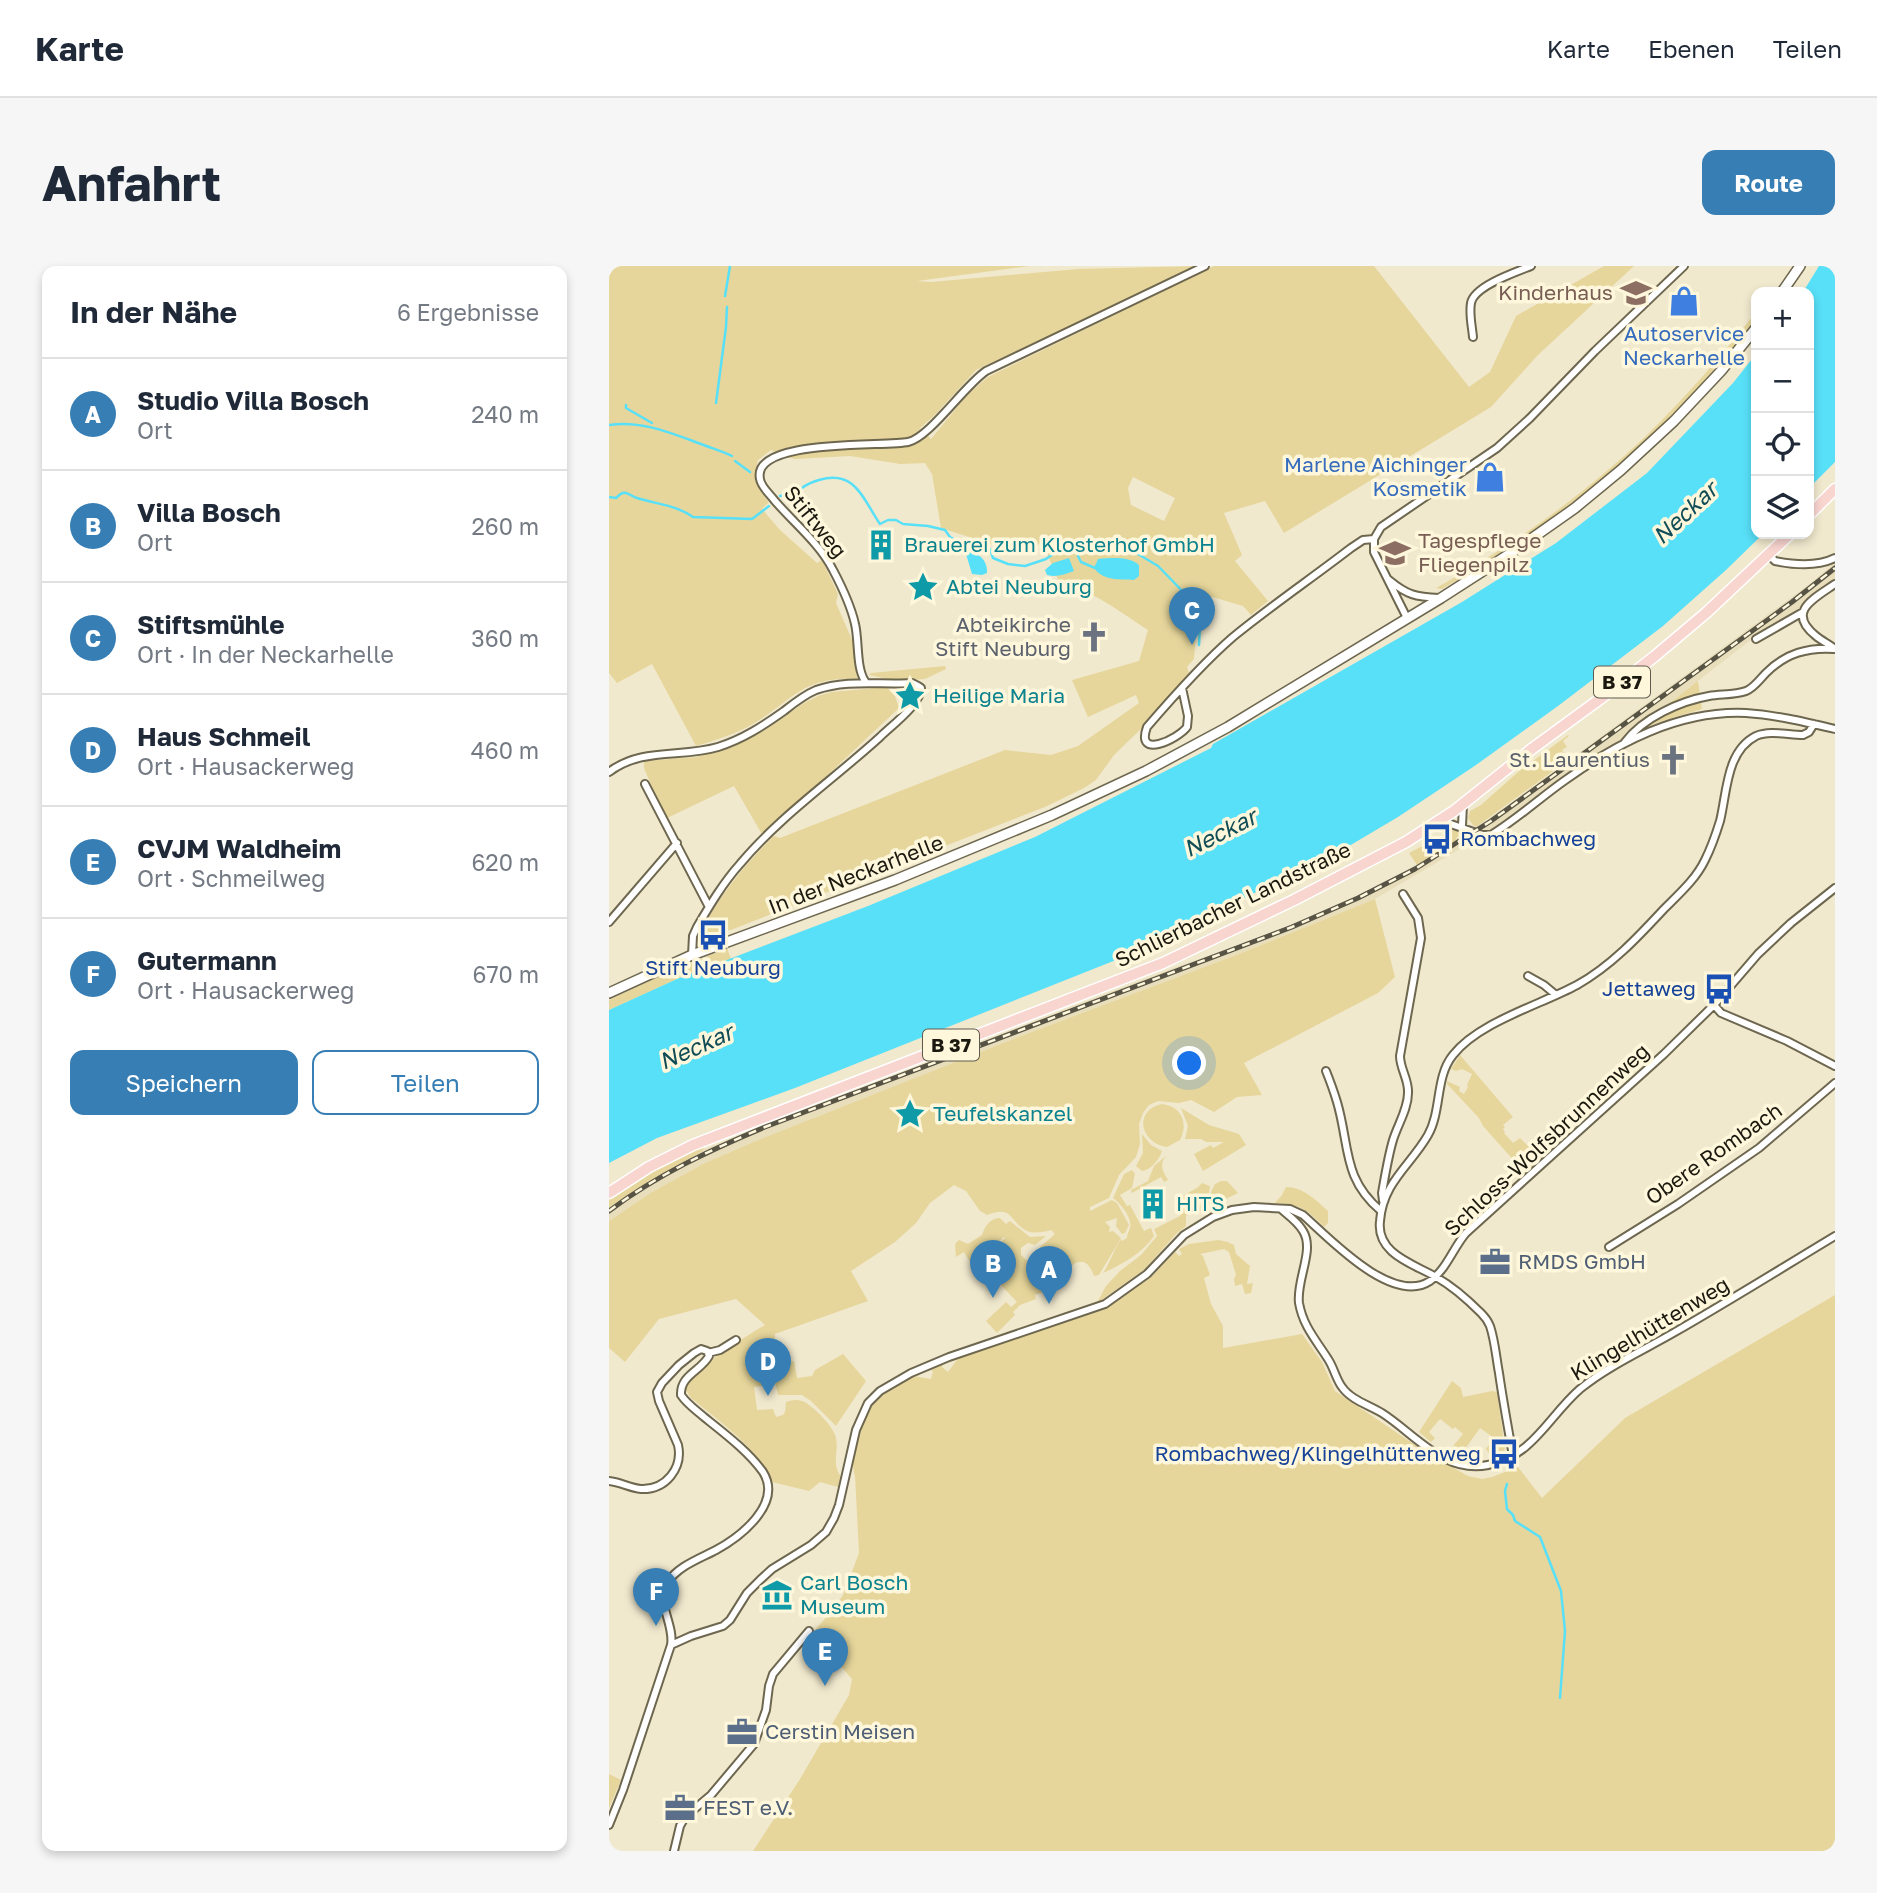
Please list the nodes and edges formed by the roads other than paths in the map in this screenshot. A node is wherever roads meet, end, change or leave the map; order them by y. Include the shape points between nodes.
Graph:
1 (1205, 266) edge
2 (1531, 266) edge
3 (1684, 266) edge
4 (1800, 266) edge
5 (1521, 268) edge
6 (1785, 287) edge
7 (1751, 334) edge
8 (1473, 337) dead end
9 (1835, 489) edge
10 (1814, 510) edge
11 (1374, 539) junction
12 (1785, 539) edge
13 (1769, 555) junction
14 (1835, 558) edge
15 (1385, 576) junction
16 (1835, 584) edge
17 (1441, 598) junction
18 (1803, 612) junction
19 (1407, 618) junction
20 (1756, 639) dead end
21 (1835, 648) edge
22 (865, 681) junction
23 (1182, 688) junction
24 (1814, 724) junction
25 (1835, 729) edge
26 (1624, 744) junction
27 (609, 772) edge
28 (645, 784) dead end
29 (1463, 803) junction
30 (1444, 818) junction
31 (1462, 826) junction
32 (677, 843) junction
33 (1835, 888) edge
34 (1403, 894) dead end
35 (709, 906) junction
36 (609, 922) edge
37 (692, 955) junction
38 (1528, 976) dead end
39 (609, 993) edge
40 (1556, 995) junction
41 (1714, 1005) junction
42 (1835, 1066) edge
43 (1326, 1071) dead end
44 (1835, 1083) edge
45 (609, 1193) edge
46 (1384, 1203) junction
47 (1280, 1209) junction
48 (1381, 1211) junction
49 (1835, 1236) edge
50 (1609, 1247) dead end
51 (1435, 1276) junction
52 (736, 1340) dead end
53 (708, 1353) junction
54 (1513, 1456) junction
55 (609, 1481) edge
56 (809, 1631) dead end
57 (671, 1645) junction
58 (609, 1825) edge
59 (674, 1851) edge

1 - 22 street, Stiftweg via 986,371 912,442 799,450 764,463 759,475 762,484 834,570 853,614
2 - 5 street
3 - 11 street via 1512,435 1385,523
4 - 6 main road
5 - 8 street via 1473,297
7 - 17 main road, In der Neckarhelle via 1674,421 1621,470 1575,508
9 - 10 main road
11 - 15 street via 1374,552
11 - 23 street via 1351,548 1241,631
12 - 13 main road, Schlierbacher Landstraße / B 37
13 - 14 street via 1775,561 1801,564
13 - 29 main road, Schlierbacher Landstraße / B 37 via 1655,656
15 - 17 street via 1407,593
15 - 19 street
16 - 18 street
17 - 19 main road, In der Neckarhelle
18 - 20 street
18 - 21 street via 1808,628
19 - 37 main road, In der Neckarhelle via 1229,727 1114,787 947,859
21 - 26 street via 1805,649 1771,668 1748,690 1669,708
22 - 27 street via 815,691 730,743 644,756
22 - 35 street via 912,684 920,687 921,693 890,727 747,856
23 - 23 street via 1147,727 1149,743 1156,745 1186,729
24 - 25 street
24 - 26 street via 1757,714 1715,714 1669,724
24 - 40 street via 1803,734 1761,734 1742,747 1731,766 1704,863 1649,926 1599,972
26 - 31 street via 1575,773 1494,833 1486,836
28 - 32 street
29 - 30 main road, Schlierbacher Landstraße / B 37
29 - 31 street
30 - 31 street
30 - 45 main road, Schlierbacher Landstraße / B 37 via 1199,947 693,1145
32 - 35 street
32 - 36 street
33 - 41 street, Schloss-Wolfsbrunnenweg via 1758,954
34 - 46 street via 1418,918 1421,938 1400,1056 1408,1094 1392,1143
35 - 37 street via 694,936
37 - 39 main road, In der Neckarhelle
38 - 40 street
40 - 46 street via 1476,1034 1453,1056 1443,1076 1432,1128
41 - 42 street via 1721,1013
41 - 51 street, Schloss-Wolfsbrunnenweg via 1466,1233
43 - 48 street via 1355,1179
44 - 50 street, Obere Rombach via 1759,1148
46 - 48 street
47 - 51 street via 1303,1214 1343,1252 1384,1279 1417,1287
47 - 54 street, Klingelhüttenweg via 1297,1222 1306,1237 1298,1289 1305,1325 1346,1392 1451,1462 1478,1467
47 - 57 street via 1246,1208 1213,1217 1180,1238 1143,1278 1104,1304 949,1357 880,1391 866,1407 856,1430 839,1505 826,1532 772,1569 723,1626
48 - 51 street via 1385,1243 1398,1256
49 - 54 street, Klingelhüttenweg via 1593,1380
51 - 54 street via 1489,1322
52 - 53 street
53 - 55 street via 704,1349 694,1353 657,1392 680,1452 668,1480 644,1489
53 - 57 street via 707,1361 684,1381 681,1395 757,1466 766,1479 768,1495 752,1522 666,1584 663,1598
56 - 59 street via 772,1674 754,1744 711,1796 685,1817
57 - 58 street

